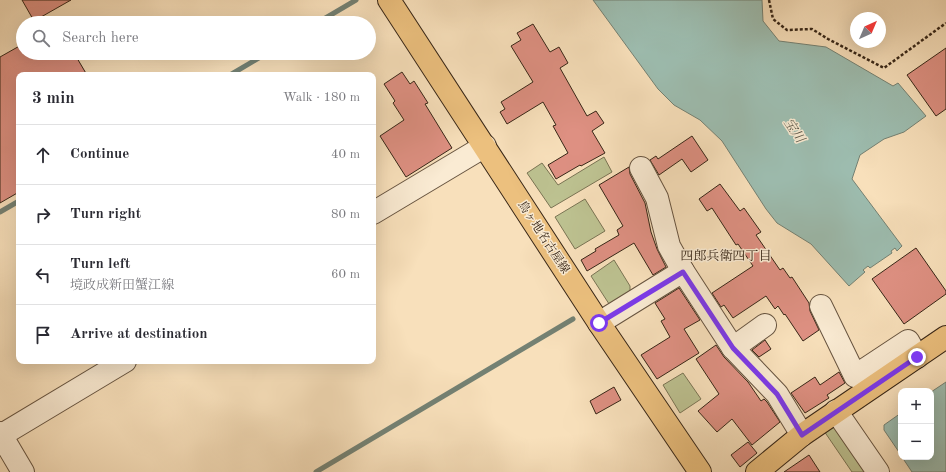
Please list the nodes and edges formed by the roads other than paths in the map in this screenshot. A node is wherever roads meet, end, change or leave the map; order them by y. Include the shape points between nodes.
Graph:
1 (389, 0) edge
2 (485, 146) junction
3 (640, 168) dead end
4 (376, 211) edge
5 (683, 272) junction
6 (821, 306) dead end
7 (599, 323) junction
8 (765, 325) dead end
9 (946, 337) edge
10 (733, 348) junction
11 (917, 357) junction
12 (120, 364) edge
13 (836, 411) junction
14 (0, 434) edge
15 (802, 435) junction
16 (693, 470) edge
17 (24, 472) edge
18 (757, 472) edge
19 (878, 472) edge

1 - 2 main road, 鳥ヶ地名古屋線
2 - 4 street
2 - 7 main road, 鳥ヶ地名古屋線
3 - 5 street via 656,198 669,246
5 - 7 street
5 - 10 street
6 - 11 street via 855,376 908,341
7 - 16 main road, 鳥ヶ地名古屋線
8 - 10 street
9 - 11 main road
10 - 15 street via 777,394
11 - 13 main road
12 - 14 street
13 - 15 main road
13 - 19 street
14 - 17 street
15 - 18 main road

